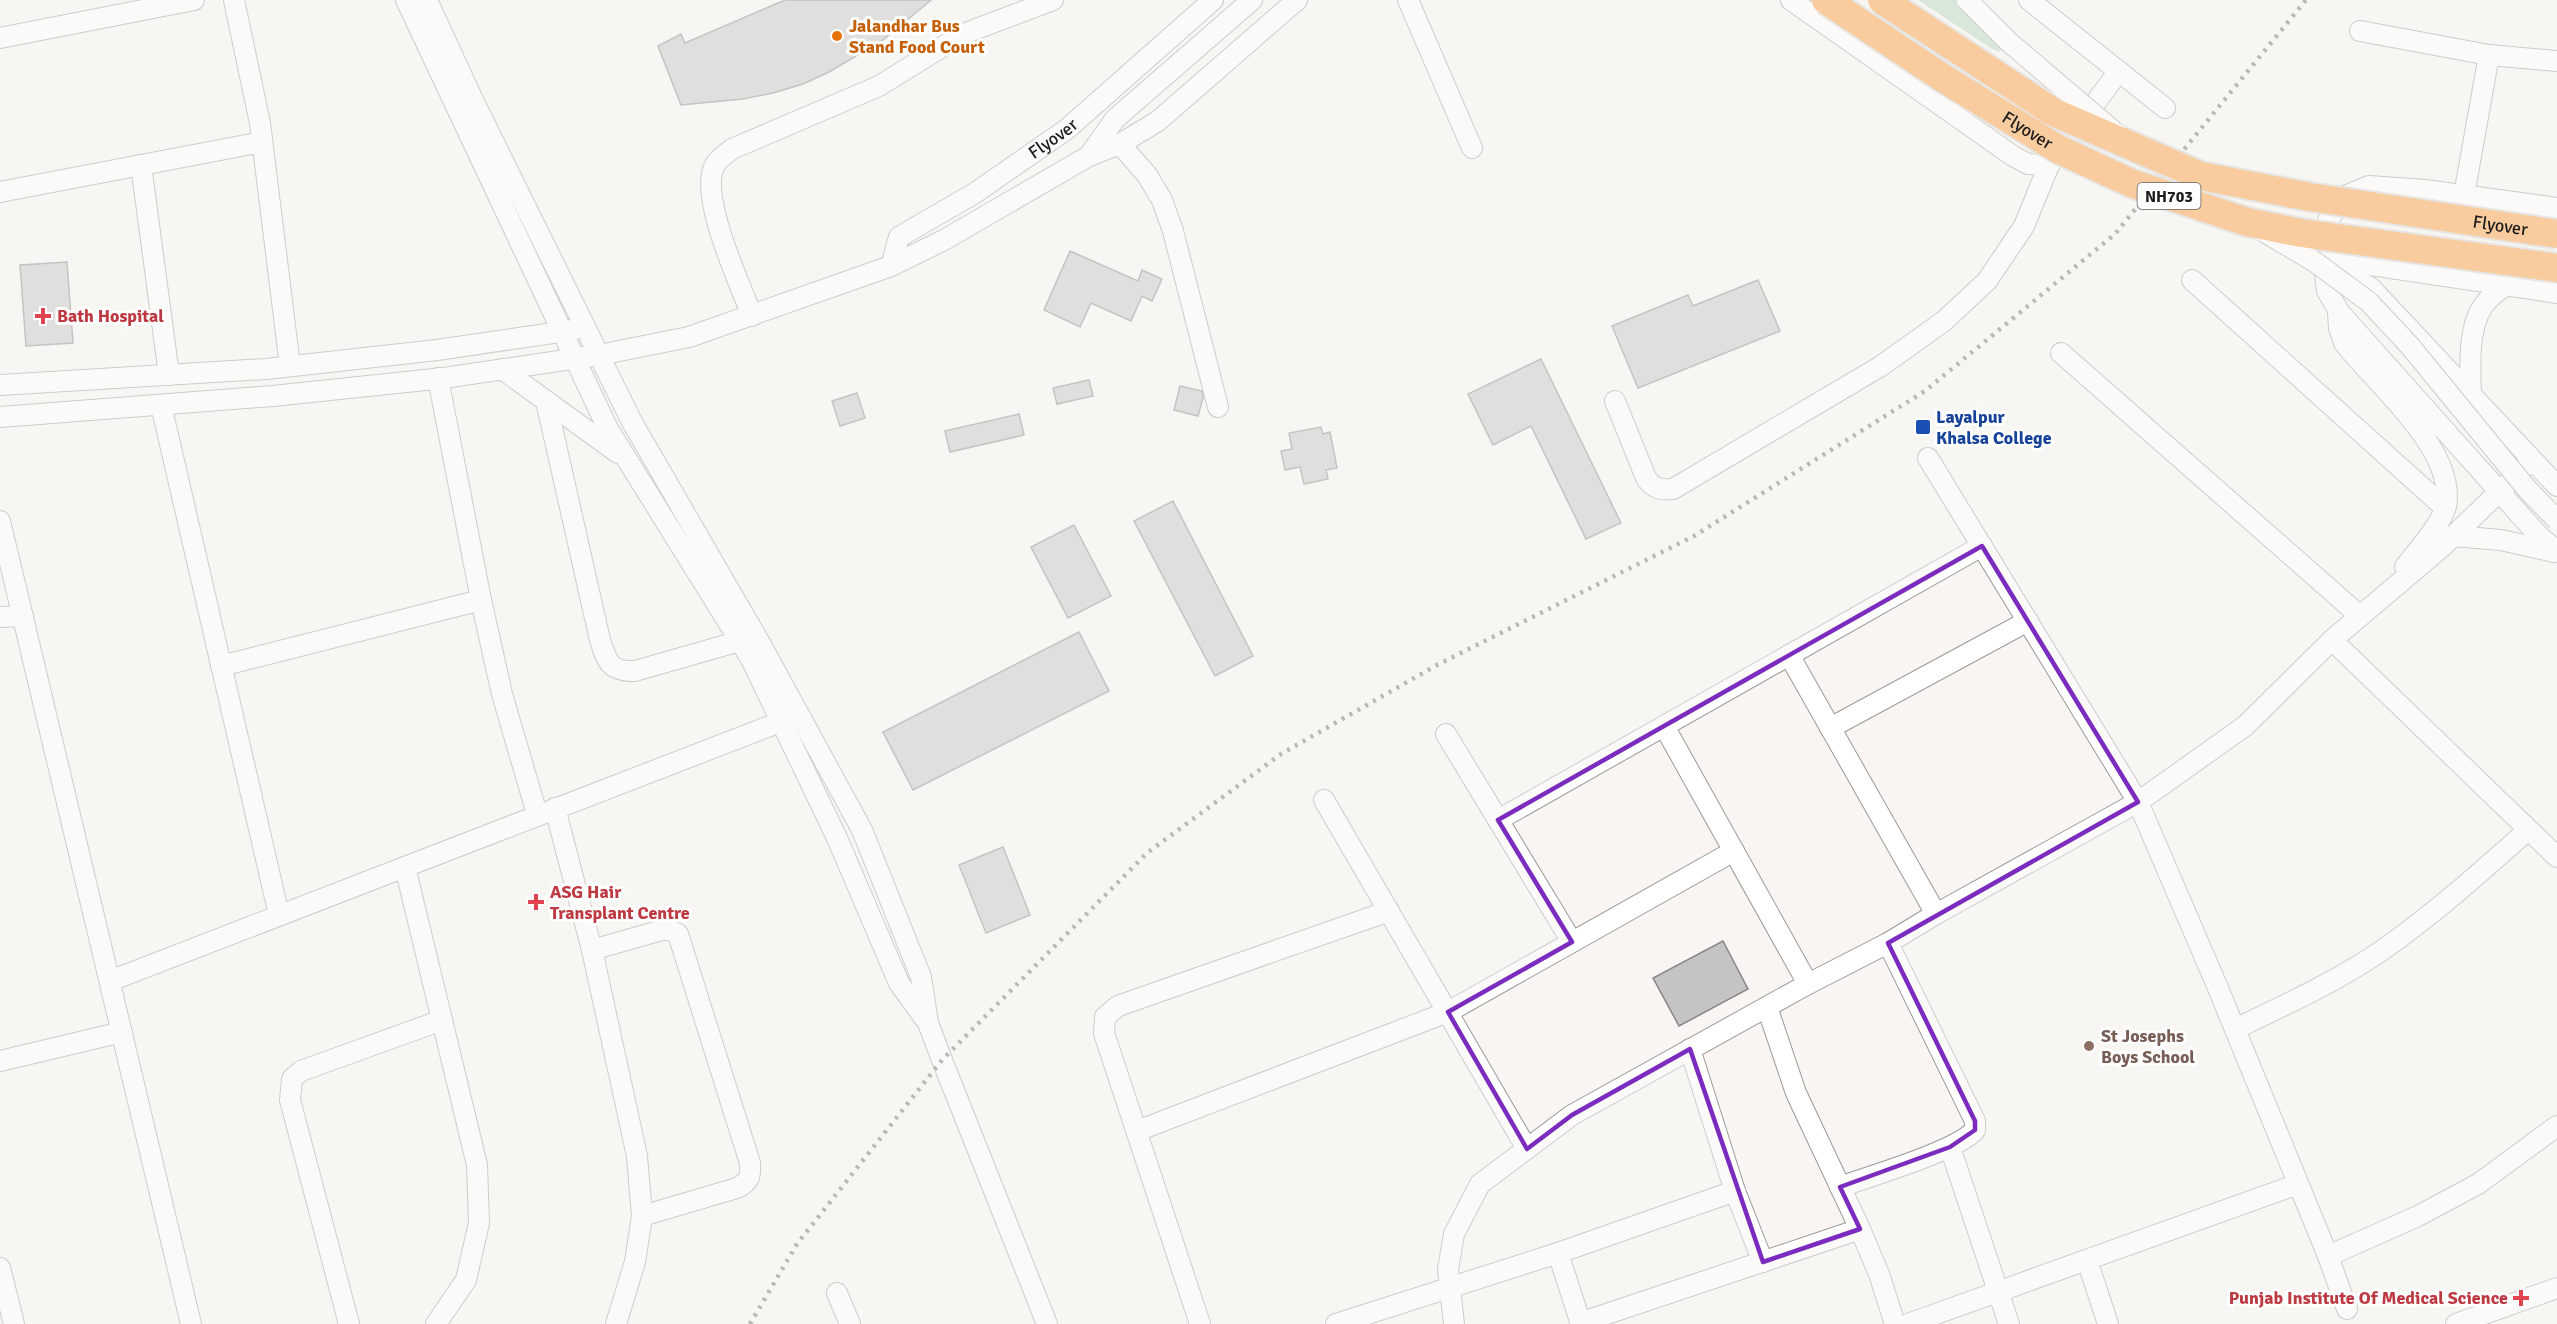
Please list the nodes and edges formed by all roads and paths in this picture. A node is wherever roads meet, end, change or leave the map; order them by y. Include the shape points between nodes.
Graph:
1 (194, 0) edge
2 (234, 0) edge
3 (406, 0) edge
4 (427, 0) edge
5 (1053, 0) edge
6 (1213, 0) edge
7 (1252, 0) edge
8 (1298, 0) edge
9 (1408, 0) edge
10 (1791, 0) edge
11 (1826, 0) edge
12 (1882, 0) edge
13 (1968, 0) edge
14 (2029, 0) edge
15 (124, 7) edge
16 (2360, 32) dead end
17 (0, 38) edge
18 (2489, 55) junction
19 (2557, 61) edge
20 (2119, 71) junction
21 (2165, 108) dead end
22 (262, 142) junction
23 (1120, 144) junction
24 (2128, 145) junction
25 (1472, 148) dead end
26 (1089, 156) junction
27 (141, 165) junction
28 (2049, 165) junction
29 (0, 192) edge
30 (2464, 195) junction
31 (2557, 208) edge
32 (2247, 222) junction
33 (2557, 234) edge
34 (2323, 258) junction
35 (891, 266) junction
36 (2557, 268) edge
37 (2192, 279) dead end
38 (2506, 285) junction
39 (2557, 293) edge
40 (2338, 309) junction
41 (752, 316) junction
42 (586, 329) junction
43 (562, 332) junction
44 (2061, 353) dead end
45 (599, 355) junction
46 (575, 359) junction
47 (290, 366) junction
48 (502, 369) junction
49 (169, 375) junction
50 (438, 378) junction
51 (0, 385) edge
52 (2471, 394) junction
53 (546, 401) junction
54 (1616, 401) dead end
55 (161, 405) junction
56 (1218, 407) dead end
57 (0, 417) edge
58 (1928, 458) dead end
59 (628, 460) junction
60 (2532, 460) junction
61 (2557, 486) edge
62 (2499, 491) junction
63 (2445, 508) junction
64 (2557, 520) edge
65 (0, 521) edge
66 (2453, 536) junction
67 (1982, 546) junction
68 (2557, 552) edge
69 (2381, 598) junction
70 (481, 600) junction
71 (23, 616) junction
72 (2360, 616) junction
73 (0, 617) edge
74 (2028, 621) junction
75 (2332, 640) junction
76 (740, 641) junction
77 (1789, 656) junction
78 (221, 666) junction
79 (790, 718) junction
80 (1664, 726) junction
81 (1830, 728) junction
82 (1446, 734) dead end
83 (1324, 800) dead end
84 (2138, 802) junction
85 (546, 811) junction
86 (1498, 820) junction
87 (2528, 830) junction
88 (1734, 851) junction
89 (2557, 857) edge
90 (405, 867) junction
91 (1389, 911) junction
92 (1936, 914) junction
93 (279, 915) junction
94 (1572, 942) junction
95 (1888, 943) junction
96 (592, 950) junction
97 (110, 981) junction
98 (1808, 984) junction
99 (1767, 1006) junction
100 (1448, 1012) junction
101 (442, 1020) junction
102 (928, 1023) junction
103 (2235, 1029) junction
104 (122, 1032) junction
105 (1690, 1049) junction
106 (0, 1061) edge
107 (2557, 1126) edge
108 (1137, 1131) junction
109 (1950, 1147) junction
110 (1527, 1149) junction
111 (2298, 1184) junction
112 (1840, 1187) junction
113 (1735, 1191) junction
114 (642, 1216) junction
115 (1860, 1229) junction
116 (1558, 1253) junction
117 (2328, 1256) junction
118 (2087, 1260) junction
119 (1763, 1262) junction
120 (0, 1268) edge
121 (1450, 1287) junction
122 (2557, 1288) edge
123 (1999, 1291) junction
124 (837, 1293) dead end
125 (2347, 1309) dead end
126 (1581, 1323) edge
127 (14, 1324) edge
128 (191, 1324) edge
129 (349, 1324) edge
130 (436, 1324) edge
131 (616, 1324) edge
132 (850, 1324) edge
133 (1047, 1324) edge
134 (1200, 1324) edge
135 (1336, 1324) edge
136 (1454, 1324) edge
137 (1895, 1324) edge
138 (1908, 1324) edge
139 (2009, 1324) edge
140 (2108, 1324) edge
141 (2456, 1324) edge

1 - 15 street
2 - 22 street
3 - 43 street
4 - 42 street
5 - 41 street via 963,34 879,86 732,149 715,165 710,188 714,211
6 - 35 street, Flyover via 1067,129 975,193 899,237
7 - 26 street via 1144,91 1115,119
8 - 23 street via 1158,121
9 - 25 street
10 - 28 street via 2013,156 2028,164
11 - 32 highway, Flyover / NH703, bridge via 2058,149 2131,183
12 - 24 highway, Flyover / NH703, bridge via 2053,112
13 - 24 street, Flyover, bridge via 2009,42
14 - 20 street
15 - 17 street
16 - 18 street
18 - 19 street
18 - 30 street
20 - 21 street
20 - 28 street
22 - 27 street
22 - 47 street
23 - 26 street
23 - 56 street via 1162,200
24 - 33 highway, Flyover / NH703, bridge via 2201,176 2310,197
26 - 35 street via 944,240
27 - 29 street
27 - 49 street
28 - 54 street via 2024,226 1987,281 1944,321 1881,366 1673,489 1660,490 1646,478
30 - 31 street
30 - 34 street via 2369,186 2344,196 2328,220
32 - 36 highway, Flyover / NH703, bridge
32 - 64 street, Flyover, bridge via 2314,262 2368,302
34 - 38 street
34 - 40 street via 2327,291
34 - 52 street via 2372,288
35 - 41 street
37 - 63 street
38 - 39 street
38 - 52 street via 2486,301 2470,342
40 - 62 street
40 - 63 street via 2344,344 2422,434 2443,470
41 - 45 street via 689,337
42 - 43 street
42 - 45 street
43 - 46 street
43 - 47 street
44 - 72 street
45 - 46 street
45 - 79 street
46 - 48 street
46 - 59 street via 608,429
47 - 49 street
48 - 50 street
48 - 53 street
49 - 51 street
50 - 55 street
50 - 70 street
52 - 60 street
53 - 59 street
53 - 76 street via 600,640 612,667 623,672 636,671
55 - 57 street
55 - 78 street
58 - 67 street
59 - 76 street
60 - 61 street
60 - 62 street
62 - 66 street
62 - 68 street
63 - 69 street
65 - 71 street
66 - 68 street via 2501,540
66 - 69 street
67 - 74 street
67 - 77 street
69 - 72 street
70 - 78 street
70 - 85 street via 502,694
71 - 73 street
71 - 97 street
72 - 75 street
74 - 81 street
74 - 84 street
75 - 84 street via 2245,726
75 - 87 street
76 - 79 street
77 - 80 street
77 - 81 street
78 - 93 street
79 - 85 street
79 - 102 street via 899,983
79 - 102 street via 862,830 921,977
80 - 86 street
80 - 88 street
81 - 92 street
82 - 86 street
83 - 91 street
84 - 92 street
84 - 103 street
85 - 90 street
85 - 96 street
86 - 94 street
87 - 89 street
87 - 103 street via 2450,899 2383,950 2304,996
88 - 94 street
88 - 98 street
90 - 93 street
90 - 101 street
91 - 100 street
91 - 108 street via 1118,1006 1105,1017 1104,1033
92 - 95 street
93 - 97 street
94 - 100 street
95 - 98 street
95 - 109 street via 1975,1121 1970,1137
96 - 114 street via 637,1156
96 - 114 street via 662,930 678,934 750,1163 747,1183 738,1188
97 - 104 street
98 - 99 street
99 - 105 street
99 - 112 street via 1796,1093
100 - 108 street
100 - 110 street
101 - 129 street via 301,1071 292,1079 290,1100
101 - 130 street via 477,1165 479,1223 466,1280
102 - 133 street
103 - 111 street
104 - 106 street
104 - 128 street
105 - 110 street via 1572,1115
105 - 113 street
107 - 117 street via 2478,1184
108 - 134 street
109 - 112 street
109 - 123 street
110 - 121 street via 1480,1184 1454,1234 1448,1269
111 - 117 street
111 - 118 street
112 - 115 street
113 - 116 street
113 - 119 street
114 - 131 street via 635,1262
115 - 119 street
115 - 137 street
116 - 121 street
116 - 126 street
117 - 125 street
118 - 123 street
118 - 140 street
119 - 126 street
120 - 127 street
121 - 135 street
121 - 136 street
122 - 141 street
123 - 138 street
123 - 139 street
124 - 132 street

